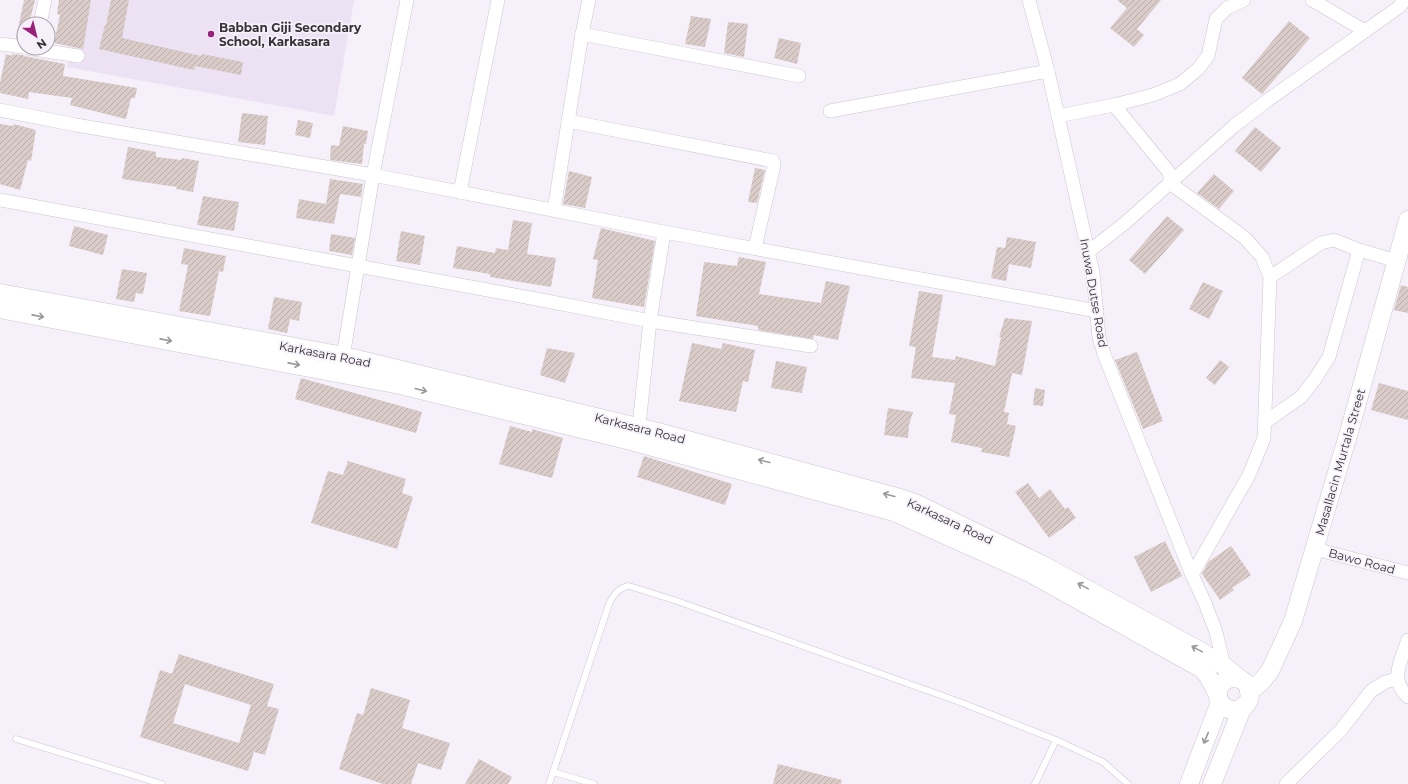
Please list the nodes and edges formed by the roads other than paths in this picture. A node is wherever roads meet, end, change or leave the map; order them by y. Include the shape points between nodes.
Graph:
1 (44, 0) edge
2 (407, 0) edge
3 (498, 0) edge
4 (589, 0) edge
5 (1029, 0) edge
6 (1244, 0) edge
7 (1312, 0) edge
8 (1405, 0) edge
9 (41, 16) edge
10 (1365, 31) junction
11 (582, 34) junction
12 (0, 44) edge
13 (16, 46) edge
14 (56, 52) edge
15 (78, 56) dead end
16 (1048, 71) junction
17 (799, 76) dead end
18 (1114, 105) junction
19 (0, 110) edge
20 (830, 112) dead end
21 (1058, 116) junction
22 (568, 121) junction
23 (373, 175) junction
24 (1170, 183) junction
25 (460, 192) junction
26 (0, 200) edge
27 (554, 210) junction
28 (664, 232) junction
29 (1407, 232) edge
30 (755, 248) junction
31 (1359, 250) junction
32 (1088, 252) junction
33 (1397, 261) junction
34 (358, 266) junction
35 (1270, 277) junction
36 (0, 293) edge
37 (0, 309) edge
38 (1097, 311) junction
39 (650, 321) junction
40 (811, 346) dead end
41 (342, 365) junction
42 (1265, 422) junction
43 (638, 435) junction
44 (1315, 549) junction
45 (1408, 573) edge
46 (1192, 575) junction
47 (1408, 640) edge
48 (1224, 666) junction
49 (1397, 679) junction
50 (1244, 693) junction
51 (1408, 697) edge
52 (1219, 699) junction
53 (16, 739) dead end
54 (1056, 740) junction
55 (553, 772) junction
56 (162, 784) edge
57 (549, 784) edge
58 (594, 784) edge
59 (1035, 784) edge
60 (1128, 784) edge
61 (1189, 784) edge
62 (1212, 784) edge
63 (1286, 784) edge

1 - 9 street
2 - 23 street
3 - 25 street
4 - 11 street
5 - 16 street, Inuwa Dutse Road
6 - 18 street via 1227,8 1216,19 1208,56 1198,69 1180,84 1153,95
7 - 10 street
8 - 10 street
10 - 24 street via 1234,126
11 - 17 street
11 - 22 street
12 - 13 street
14 - 15 street
16 - 20 street
16 - 21 street, Inuwa Dutse Road
18 - 21 street
18 - 24 street via 1168,171
19 - 23 street via 84,127
21 - 32 street, Inuwa Dutse Road
22 - 27 street
22 - 30 street via 773,161
23 - 25 street
23 - 34 street
24 - 32 street
24 - 35 street via 1245,238 1262,257
25 - 27 street
26 - 34 street
27 - 28 street
28 - 30 street
28 - 39 street
29 - 33 main road, Masallacin Murtala Street
30 - 38 street
31 - 33 street
31 - 35 street via 1334,240 1321,243
31 - 42 street via 1329,357 1301,397
32 - 38 street, Inuwa Dutse Road
33 - 44 main road, Masallacin Murtala Street
34 - 39 street
34 - 41 street
35 - 42 street
36 - 41 main road, Karkasara Road
37 -> 41 main road, Karkasara Road
38 - 46 street, Inuwa Dutse Road via 1099,337 1104,354
39 - 40 street
39 - 43 street
41 - 43 main road, Karkasara Road via 400,385
42 - 46 street via 1264,438 1249,475
48 -> 43 main road, Karkasara Road via 1044,565 916,503
43 - 52 main road, Karkasara Road via 894,512 1028,572 1202,669
44 - 45 street, Bawo Road
44 - 50 main road, Masallacin Murtala Street via 1294,621 1270,671 1261,682
46 - 48 street, Inuwa Dutse Road via 1216,632
47 - 49 street
48 - 50 main road, Karkasara Road
49 - 51 street
49 - 63 street via 1385,682 1371,691 1341,730
50 - 52 main road via 1237,710 1224,707
50 - 52 main road via 1233,678 1222,683
50 - 62 main road
52 -> 61 main road
53 - 56 lane
54 - 55 lane via 957,701 677,601 628,586 616,592 610,604
54 - 59 lane
54 - 60 lane via 1103,762
55 - 57 lane
55 - 58 lane

